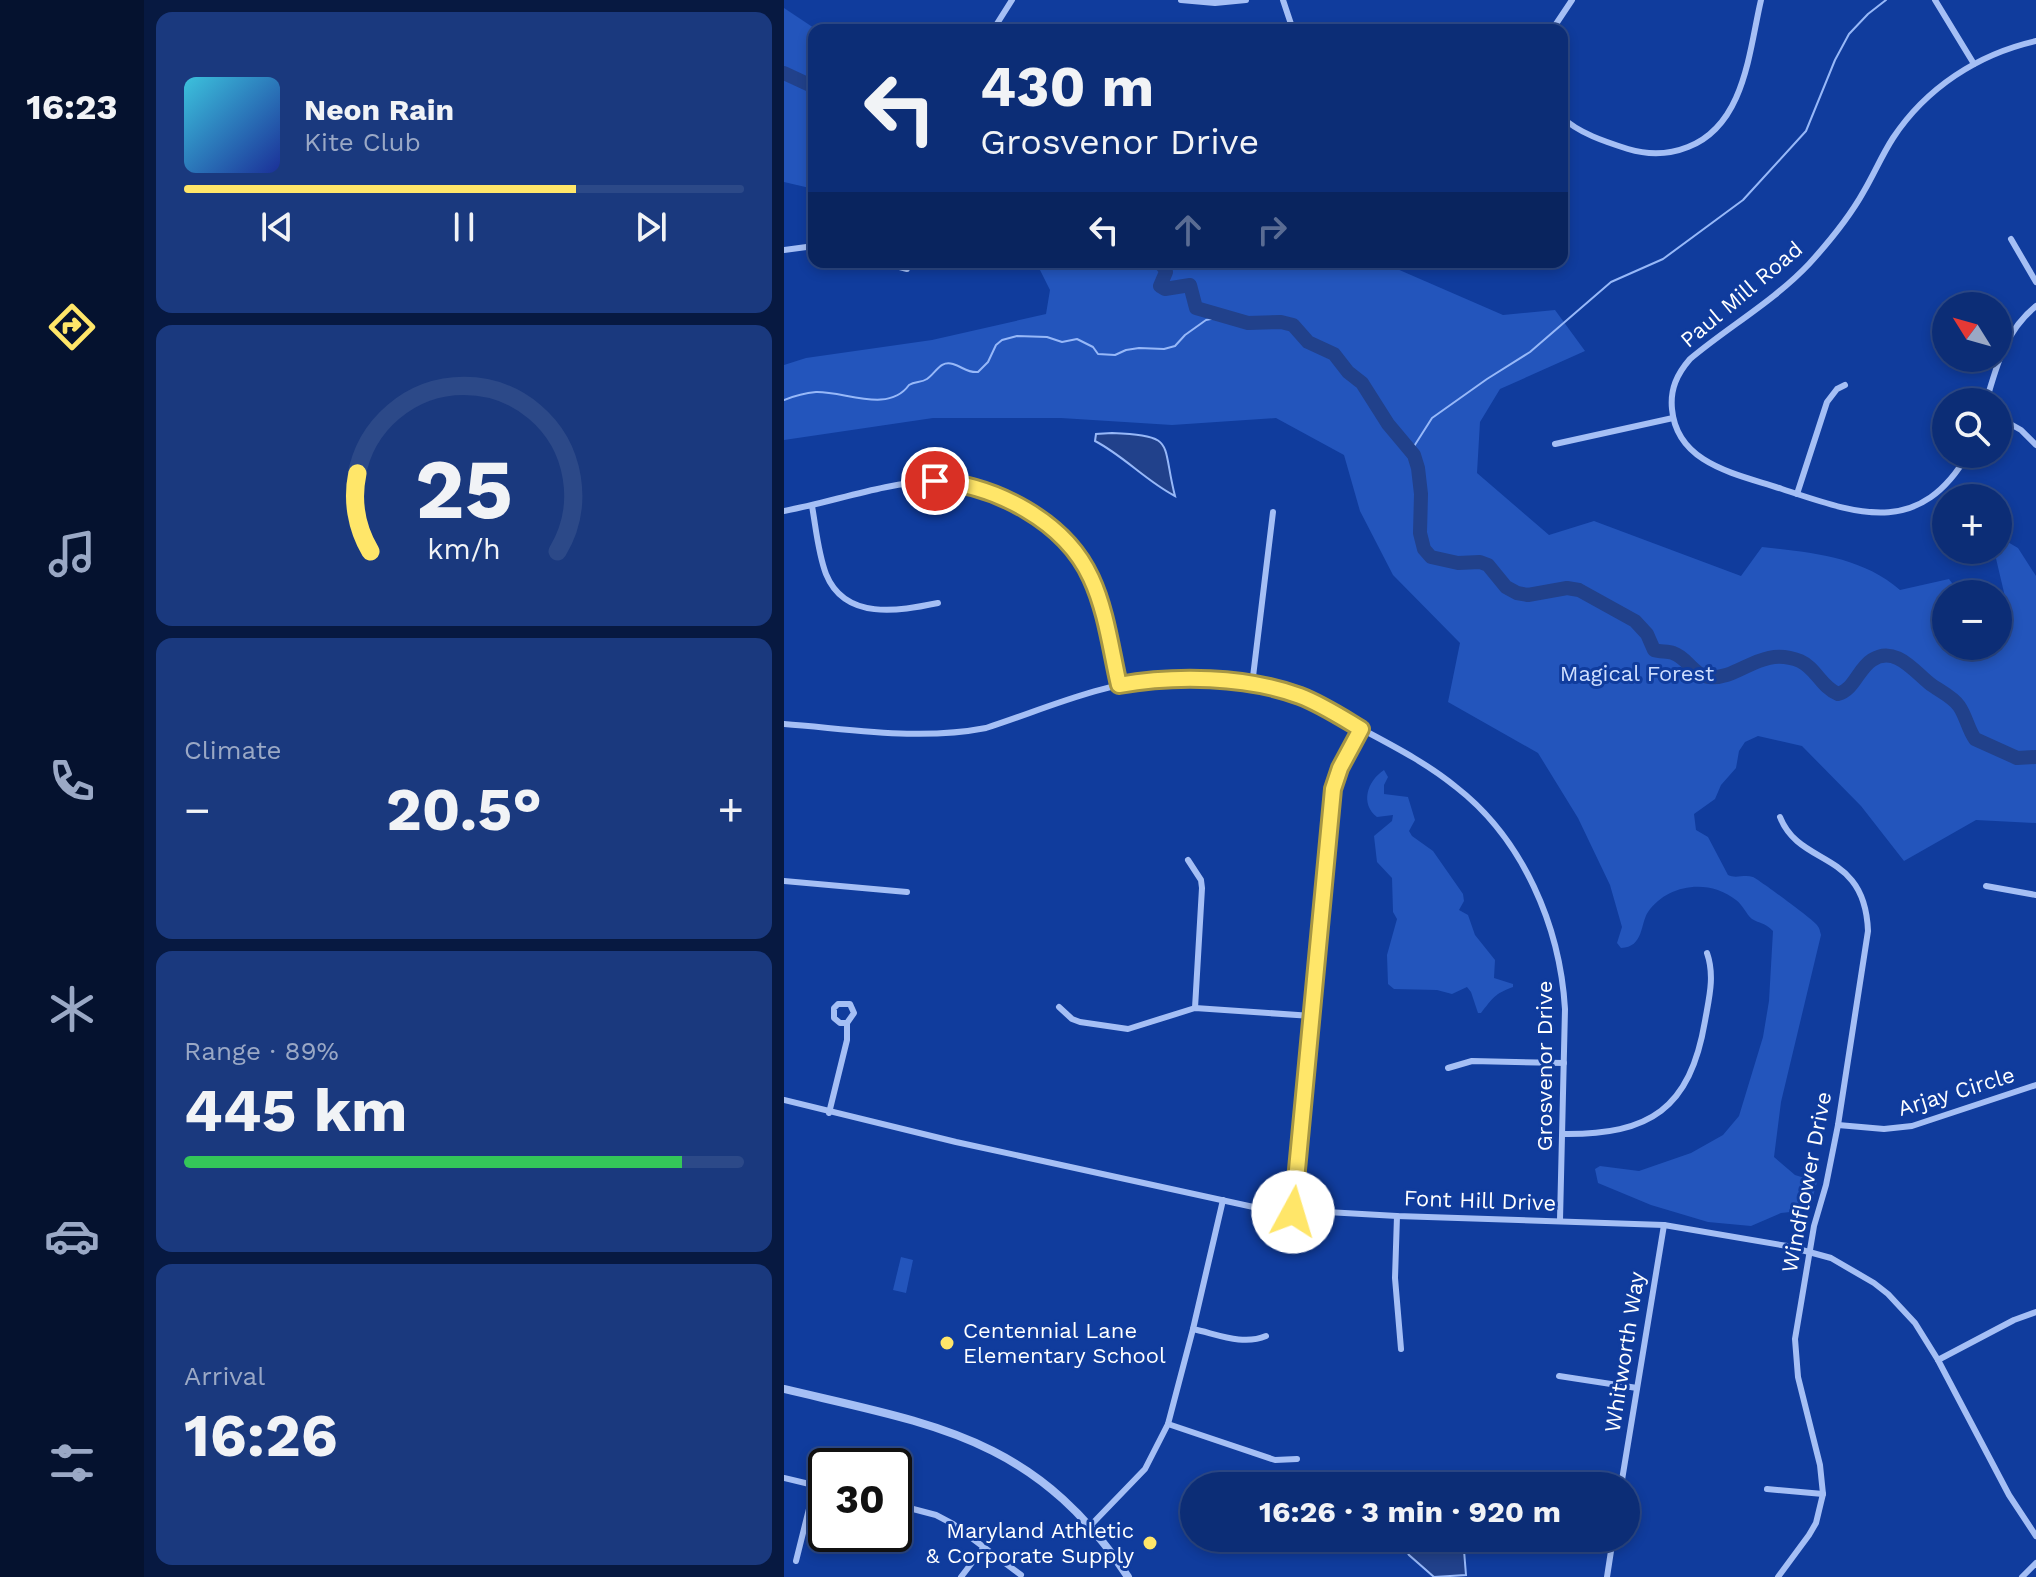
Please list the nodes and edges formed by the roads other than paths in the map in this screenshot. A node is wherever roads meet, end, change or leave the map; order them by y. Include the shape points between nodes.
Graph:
1 (1012, 0) edge
2 (1181, 0) edge
3 (1246, 0) edge
4 (1283, 0) edge
5 (1572, 0) edge
6 (1761, 0) edge
7 (1935, 0) edge
8 (1196, 1) edge
9 (997, 24) edge
10 (1291, 24) edge
11 (1556, 24) edge
12 (2036, 41) edge
13 (1974, 64) junction
14 (1568, 121) edge
15 (2011, 239) dead end
16 (808, 247) edge
17 (784, 250) edge
18 (903, 268) edge
19 (907, 269) dead end
20 (2036, 282) edge
21 (2036, 306) edge
22 (1845, 385) dead end
23 (1991, 388) edge
24 (1673, 418) junction
25 (2012, 425) edge
26 (1555, 444) dead end
27 (2036, 445) edge
28 (1959, 468) edge
29 (1797, 494) junction
30 (812, 506) junction
31 (784, 511) edge
32 (1273, 512) dead end
33 (938, 603) dead end
34 (1119, 685) junction
35 (1252, 685) junction
36 (784, 724) edge
37 (1361, 729) junction
38 (1780, 817) dead end
39 (1188, 860) dead end
40 (784, 881) edge
41 (1986, 886) dead end
42 (907, 892) dead end
43 (2036, 895) edge
44 (1707, 953) dead end
45 (1059, 1007) dead end
46 (1195, 1008) junction
47 (1312, 1016) junction
48 (847, 1023) dead end
49 (1564, 1063) junction
50 (1448, 1068) dead end
51 (2036, 1085) edge
52 (784, 1100) edge
53 (829, 1113) junction
54 (1838, 1125) junction
55 (1563, 1134) junction
56 (1223, 1200) junction
57 (1293, 1212) junction
58 (1397, 1216) junction
59 (1560, 1220) junction
60 (1664, 1225) junction
61 (1809, 1251) junction
62 (2036, 1312) edge
63 (1193, 1329) junction
64 (1266, 1336) dead end
65 (1401, 1349) dead end
66 (1938, 1360) junction
67 (1559, 1376) dead end
68 (1637, 1388) junction
69 (784, 1389) edge
70 (1168, 1424) junction
71 (1297, 1459) dead end
72 (1623, 1472) edge
73 (784, 1478) edge
74 (808, 1483) edge
75 (1767, 1489) dead end
76 (1823, 1494) junction
77 (912, 1509) edge
78 (808, 1513) edge
79 (1090, 1526) junction
80 (2036, 1536) edge
81 (984, 1547) junction
82 (1611, 1552) edge
83 (796, 1561) dead end
84 (2036, 1563) edge
85 (1021, 1575) edge
86 (961, 1577) edge
87 (1128, 1577) edge
88 (1607, 1577) edge
89 (1778, 1577) edge
90 (2022, 1577) edge

1 - 9 street
2 - 8 street
3 - 8 street
4 - 10 street
5 - 11 street
6 - 14 street via 1733,107 1694,145 1658,153 1634,150
7 - 13 street
12 - 13 street, Paul Mill Road
13 - 24 street, Paul Mill Road via 1937,88 1904,124 1848,216 1806,267 1682,367 1671,397
15 - 20 street
16 - 17 street
18 - 19 street
21 - 23 street via 2005,343
22 - 29 street via 1827,402
24 - 26 street
24 - 29 street via 1681,439 1707,463
25 - 27 street
28 - 29 street via 1927,500 1898,510 1868,514
30 - 31 street
30 - 33 street via 828,579 850,602 878,611
30 - 34 street via 935,481 961,483 1006,500 1055,532 1081,559 1099,599
32 - 35 street
34 - 35 street, Grosvenor Drive via 1183,678
34 - 36 street, Grosvenor Drive via 966,732 925,735
35 - 37 street, Grosvenor Drive via 1301,697
37 - 47 street via 1333,789
37 - 49 street, Grosvenor Drive via 1459,789 1518,857 1543,907 1559,959
38 - 54 street, Windflower Drive via 1798,840 1844,871 1866,905 1868,931
39 - 46 street via 1202,888
40 - 42 street
41 - 43 street
44 - 55 street via 1711,982 1698,1058 1680,1090 1639,1124 1597,1134
45 - 46 street via 1080,1022 1128,1029
46 - 47 street
47 - 57 street
48 - 53 street
49 - 50 street via 1472,1061
49 - 55 street, Grosvenor Drive
51 - 54 street, Arjay Circle via 1912,1126
52 - 53 street, Font Hill Drive
53 - 56 street, Font Hill Drive
54 - 61 street, Windflower Drive
55 - 59 street, Grosvenor Drive
56 - 57 street, Font Hill Drive
56 - 63 street
57 - 58 street, Font Hill Drive
58 - 59 street, Font Hill Drive
58 - 65 street
59 - 60 street, Font Hill Drive
60 - 61 street, Font Hill Drive
60 - 68 street, Whitworth Way
61 - 66 street, Font Hill Drive via 1859,1272 1888,1294 1915,1323
61 - 76 street, Windflower Drive via 1795,1357
62 - 66 street
63 - 64 street via 1250,1341
63 - 70 street
66 - 80 street, Font Hill Drive
67 - 68 street
68 - 72 street, Whitworth Way
69 - 79 street via 968,1437 1029,1472
70 - 71 street via 1275,1460
70 - 79 street via 1145,1469
73 - 74 street
75 - 76 street
76 - 89 street, Windflower Drive via 1816,1523
77 - 81 street via 953,1524
78 - 83 street
79 - 87 street
81 - 85 street
81 - 86 street
82 - 88 street
84 - 90 street

